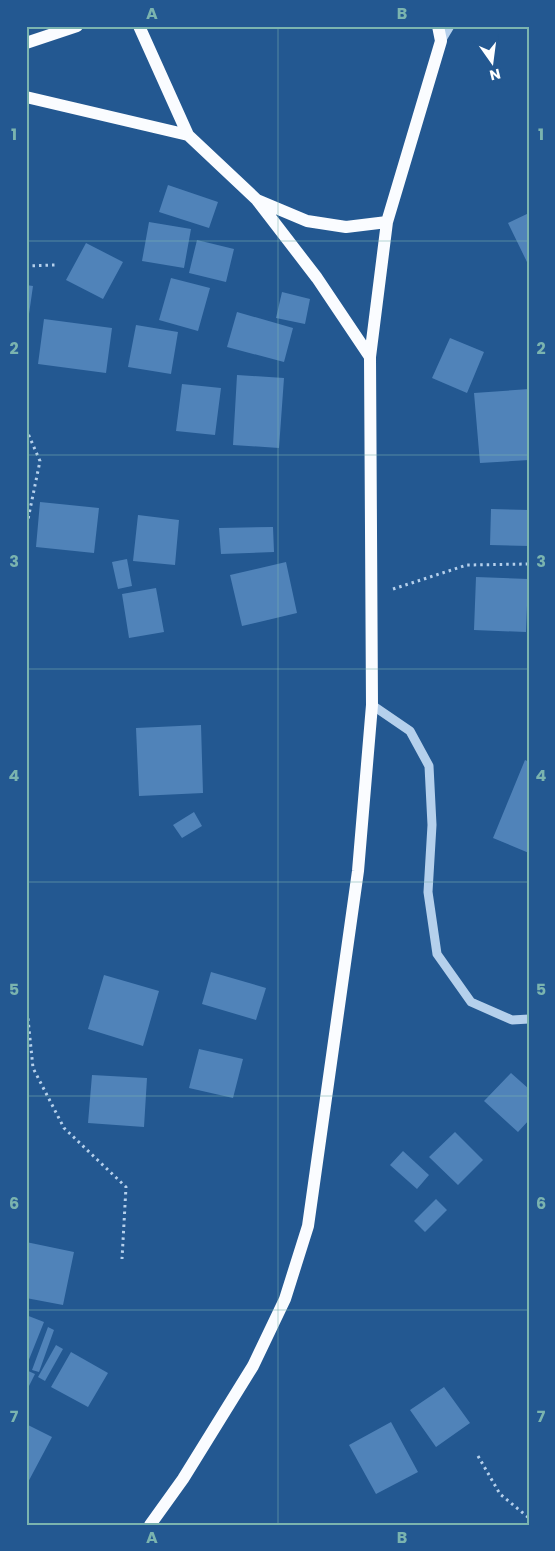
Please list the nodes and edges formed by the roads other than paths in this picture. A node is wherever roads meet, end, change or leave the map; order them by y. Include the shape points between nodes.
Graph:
1 (77, 26) edge
2 (139, 26) edge
3 (438, 26) edge
4 (450, 26) edge
5 (440, 41) junction
6 (26, 43) edge
7 (26, 96) edge
8 (188, 135) junction
9 (257, 200) junction
10 (387, 222) junction
11 (370, 358) junction
12 (372, 705) junction
13 (529, 1020) edge
14 (150, 1525) edge

1 - 6 main road
2 - 8 main road
3 - 5 main road
4 - 5 street
5 - 10 main road
7 - 8 main road
8 - 9 main road
9 - 10 main road via 307,221 346,228
9 - 11 main road via 317,278
10 - 11 main road
11 - 12 main road
12 - 13 street via 410,732 429,766 432,825 428,892 436,954 471,1002 512,1020
12 - 14 main road via 358,872 308,1226 285,1300 253,1366 183,1479

